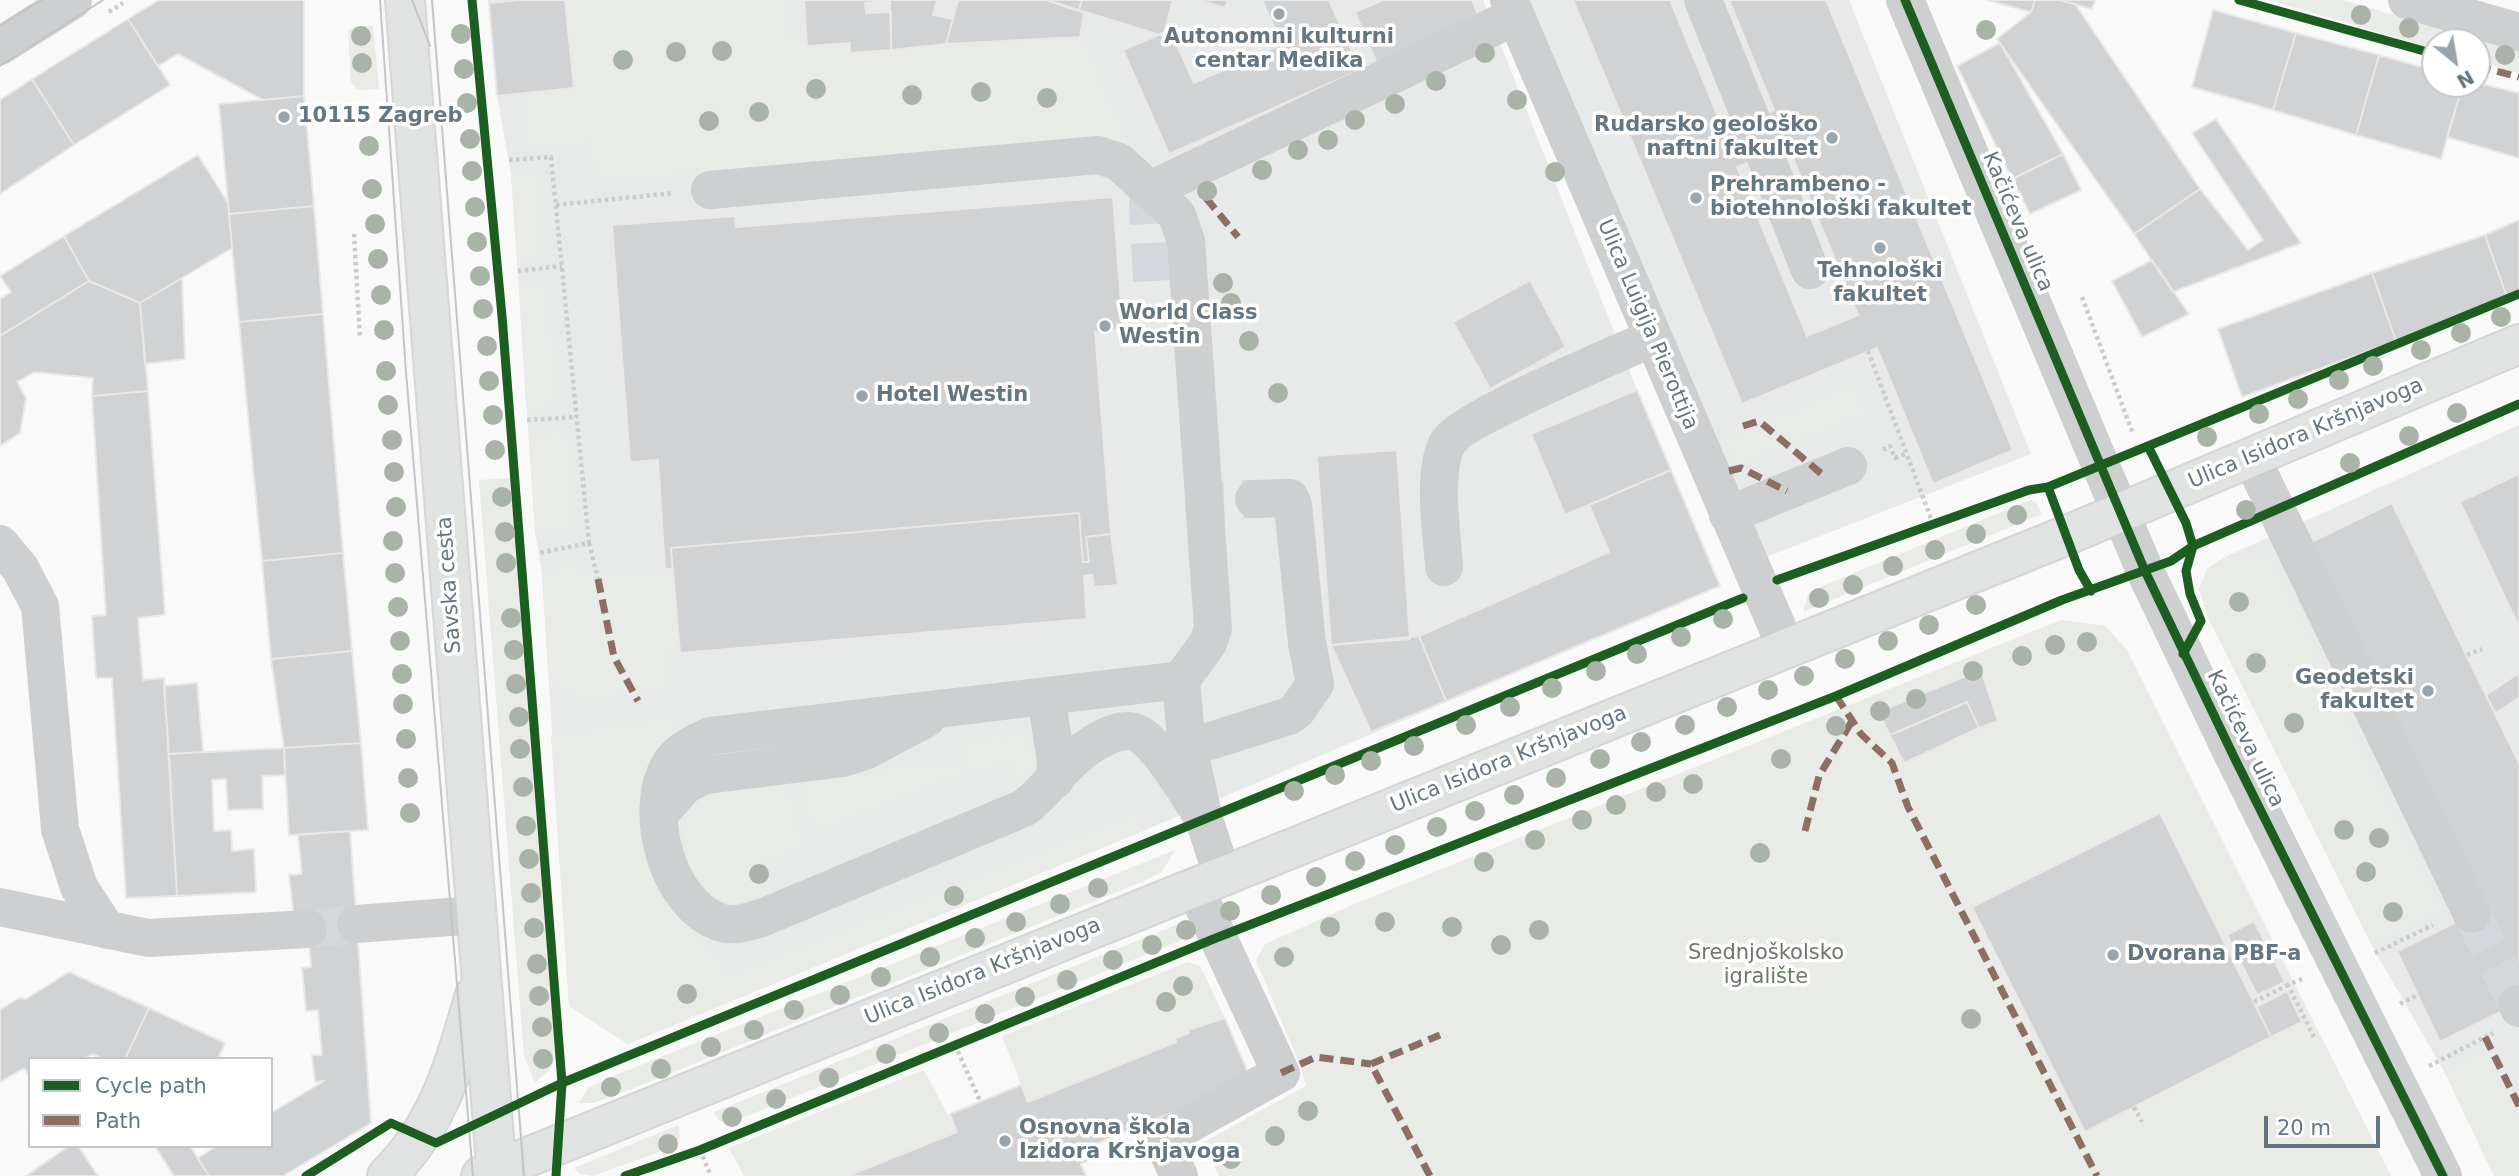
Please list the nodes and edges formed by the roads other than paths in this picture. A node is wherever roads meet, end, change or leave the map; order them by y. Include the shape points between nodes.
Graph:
1 (73, 0) edge
2 (405, 0) edge
3 (1703, 0) edge
4 (1905, 0) edge
5 (2407, 0) edge
6 (1513, 8) edge
7 (2519, 32) edge
8 (0, 46) edge
9 (1751, 120) dead end
10 (1765, 155) dead end
11 (1163, 184) tunnel mouth
12 (694, 191) road end
13 (1810, 271) dead end
14 (1653, 338) junction
15 (2519, 344) edge
16 (2251, 457) junction
17 (1864, 459) road end
18 (1254, 499) tunnel mouth
19 (2120, 513) junction
20 (1728, 515) junction
21 (0, 544) edge
22 (1444, 567) dead end
23 (1787, 650) junction
24 (1181, 680) junction
25 (1046, 696) junction
26 (1188, 748) junction
27 (1055, 780) junction
28 (1205, 819) junction
29 (1208, 880) junction
30 (0, 908) edge
31 (476, 915) junction
32 (2457, 918) tunnel mouth
33 (356, 924) tunnel mouth
34 (308, 929) tunnel mouth
35 (107, 930) junction
36 (481, 975) junction
37 (491, 1174) edge
38 (387, 1176) edge
39 (1178, 1176) edge
40 (2443, 1176) edge

1 - 8 street
2 - 31 main road, Savska cesta
3 - 9 street
4 - 19 street, Kačićeva ulica
5 - 7 street
6 - 11 street
6 - 14 street, Ulica Luigija Pierottija
10 - 13 street
12 - 24 street via 1098,155 1119,162 1177,215 1186,241 1213,615 1208,643
14 - 20 street, Ulica Luigija Pierottija
14 - 22 street via 1488,413 1448,441 1439,470
15 - 16 main road, Ulica Isidora Kršnjavoga
16 - 19 main road, Ulica Isidora Kršnjavoga
16 - 32 street
17 - 20 street
18 - 26 street via 1290,498 1293,505 1315,684 1289,716
19 - 23 main road, Ulica Isidora Kršnjavoga
19 - 40 street, Kačićeva ulica via 2222,734
20 - 23 street, Ulica Luigija Pierottija
21 - 35 street via 20,568 40,607 61,829 79,887
23 - 29 main road, Ulica Isidora Kršnjavoga
24 - 25 street
24 - 26 street
25 - 27 street
25 - 27 street via 948,708 843,758 706,775 686,784 660,813 661,839 667,864 690,901 705,916 724,924 743,924 1024,808
26 - 28 street
27 - 28 street via 1074,758 1101,740 1130,731 1152,746
28 - 29 street
29 - 37 main road, Ulica Isidora Kršnjavoga
29 - 39 street via 1281,1073 1162,1139
30 - 35 street
31 - 33 street
31 - 36 main road, Savska cesta
34 - 35 street via 184,938 148,938
36 - 37 main road, Savska cesta
36 - 38 main road via 436,1112 412,1150

